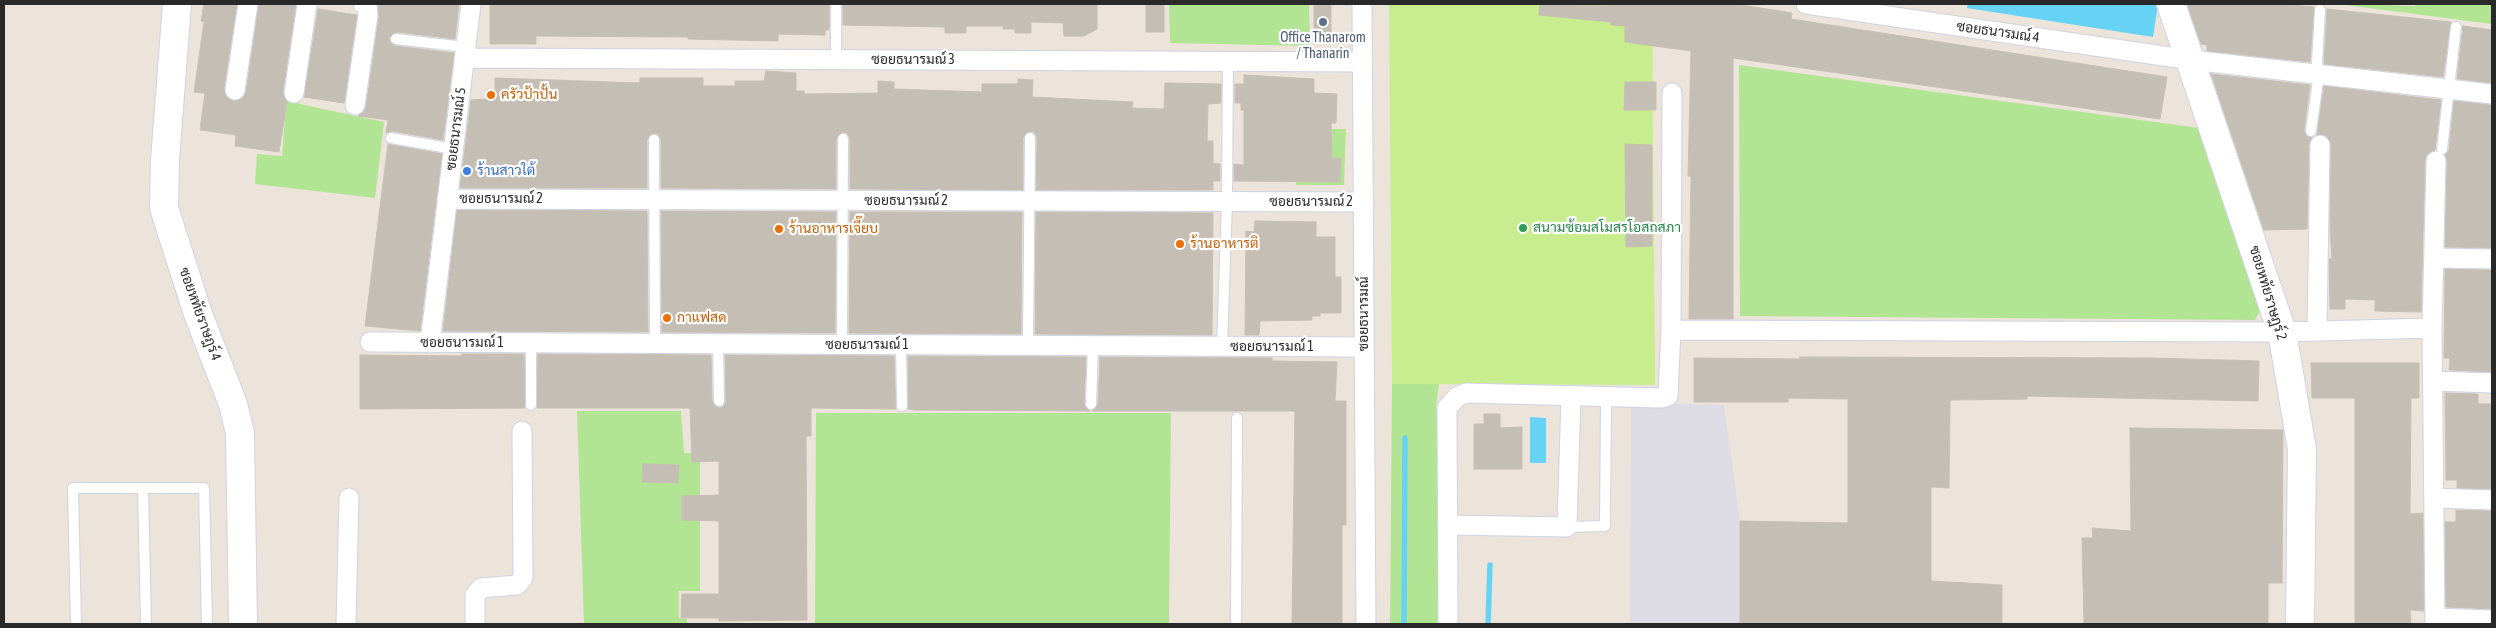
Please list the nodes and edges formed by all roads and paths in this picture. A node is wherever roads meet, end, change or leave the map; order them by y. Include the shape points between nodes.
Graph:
1 (177, 4) edge
2 (248, 4) edge
3 (307, 4) edge
4 (363, 4) edge
5 (471, 4) edge
6 (836, 4) edge
7 (1362, 4) edge
8 (1806, 4) edge
9 (2171, 4) edge
10 (2320, 10) dead end
11 (2456, 27) dead end
12 (396, 38) dead end
13 (465, 52) junction
14 (836, 59) junction
15 (2191, 60) junction
16 (1228, 61) junction
17 (1363, 62) junction
18 (2319, 73) junction
19 (2450, 89) junction
20 (235, 90) dead end
21 (1672, 92) dead end
22 (294, 93) dead end
23 (2492, 94) edge
24 (354, 106) dead end
25 (391, 138) dead end
26 (1030, 138) dead end
27 (2316, 138) joint
28 (843, 139) dead end
29 (654, 140) dead end
30 (454, 149) junction
31 (2439, 155) joint
32 (447, 199) junction
33 (654, 199) junction
34 (843, 200) junction
35 (1030, 201) junction
36 (1227, 202) junction
37 (1364, 202) junction
38 (2435, 258) junction
39 (2492, 259) edge
40 (2432, 328) junction
41 (1671, 330) junction
42 (2316, 331) junction
43 (2282, 332) junction
44 (370, 342) dead end
45 (430, 343) junction
46 (531, 343) junction
47 (655, 344) junction
48 (718, 344) junction
49 (842, 345) junction
50 (901, 345) junction
51 (1028, 346) junction
52 (1094, 346) junction
53 (1222, 347) junction
54 (1364, 347) junction
55 (2433, 381) junction
56 (2492, 383) edge
57 (1571, 396) junction
58 (1606, 397) junction
59 (718, 401) dead end
60 (1091, 404) dead end
61 (531, 405) dead end
62 (902, 406) dead end
63 (1237, 418) dead end
64 (522, 431) dead end
65 (142, 488) junction
66 (349, 498) dead end
67 (2434, 498) junction
68 (2492, 500) edge
69 (1448, 525) junction
70 (1568, 527) junction
71 (2492, 620) edge
72 (2435, 621) edge
73 (76, 624) edge
74 (146, 624) edge
75 (207, 624) edge
76 (243, 624) edge
77 (346, 624) edge
78 (475, 624) edge
79 (1236, 624) edge
80 (1366, 624) edge
81 (1448, 624) edge
82 (2300, 624) edge

1 - 76 street, ซอยหทัยราษฎร์ 4 via 164,208 240,432
2 - 20 street
3 - 22 street
4 - 24 street via 367,5 368,15
5 - 13 street, ซอยธนารมณ์ 5
6 - 14 lane
7 - 17 street, ซอยธนารมณ์
8 - 15 street, ซอยธนารมณ์ 4
9 - 15 street, ซอยหทัยราษฎร์ 2
10 - 18 lane
11 - 19 lane
12 - 13 lane
13 - 14 street, ซอยธนารมณ์ 3
13 - 30 street, ซอยธนารมณ์ 5
14 - 16 street, ซอยธนารมณ์ 3
15 - 18 street, ซอยธนารมณ์ 4
15 - 43 street, ซอยหทัยราษฎร์ 2
16 - 17 street, ซอยธนารมณ์ 3
16 - 36 lane
17 - 37 street, ซอยธนารมณ์
18 - 19 street, ซอยธนารมณ์ 4
18 - 27 lane
19 - 23 street, ซอยธนารมณ์ 4
19 - 31 lane
21 - 41 street
25 - 30 lane
26 - 35 lane
27 - 42 street
28 - 34 lane
29 - 33 lane
30 - 32 street, ซอยธนารมณ์ 5
31 - 38 street
32 - 33 street, ซอยธนารมณ์ 2
32 - 45 street, ซอยธนารมณ์ 5
33 - 34 street, ซอยธนารมณ์ 2
33 - 47 lane
34 - 35 street, ซอยธนารมณ์ 2
34 - 49 lane
35 - 36 street, ซอยธนารมณ์ 2
35 - 51 lane
36 - 37 street, ซอยธนารมณ์ 2
36 - 53 lane
37 - 54 street, ซอยธนารมณ์
38 - 39 street
38 - 40 street
40 - 42 street
40 - 55 street
41 - 43 street
41 - 58 street via 1668,396
42 - 43 street
43 - 82 street, ซอยหทัยราษฎร์ 2 via 2302,449
44 - 45 street, ซอยธนารมณ์ 1
45 - 46 street, ซอยธนารมณ์ 1
46 - 47 street, ซอยธนารมณ์ 1
46 - 61 lane
47 - 48 street, ซอยธนารมณ์ 1
48 - 49 street, ซอยธนารมณ์ 1
48 - 59 lane
49 - 50 street, ซอยธนารมณ์ 1
50 - 51 street, ซอยธนารมณ์ 1
50 - 62 lane
51 - 52 street, ซอยธนารมณ์ 1
52 - 53 street, ซอยธนารมณ์ 1
52 - 60 lane
53 - 54 street, ซอยธนารมณ์ 1
54 - 80 street, ซอยธนารมณ์
55 - 56 street
55 - 67 street
57 - 58 street
57 - 69 street via 1466,393 1457,397 1447,408
57 - 70 street
58 - 70 lane via 1605,526
63 - 79 lane
64 - 78 street via 523,578 517,585 481,588 475,595
65 - 73 lane via 72,488
65 - 74 lane
65 - 75 lane via 204,488
66 - 77 street
67 - 68 street
67 - 72 street
69 - 70 street
69 - 81 street
71 - 72 street

